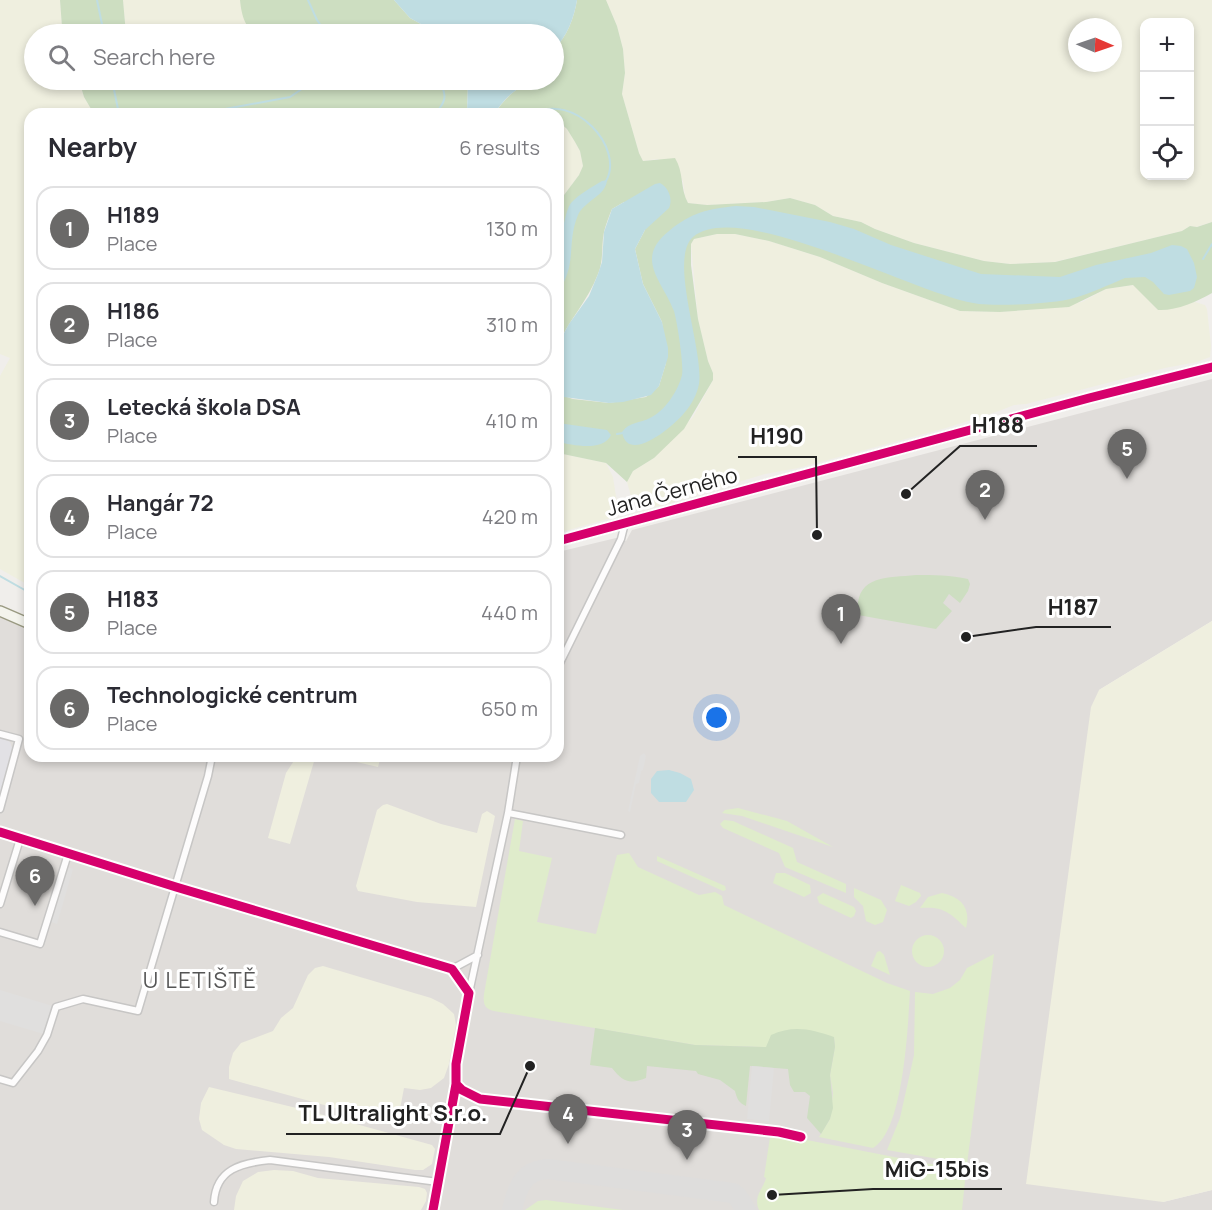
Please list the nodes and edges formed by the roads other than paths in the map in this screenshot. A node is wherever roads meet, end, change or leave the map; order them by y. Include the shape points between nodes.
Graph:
1 (1212, 367) edge
2 (625, 523) junction
3 (564, 539) edge
4 (0, 611) edge
5 (24, 621) edge
6 (564, 655) edge
7 (0, 734) edge
8 (211, 762) edge
9 (516, 762) edge
10 (0, 809) edge
11 (508, 813) junction
12 (0, 832) edge
13 (621, 835) dead end
14 (20, 839) junction
15 (68, 854) junction
16 (176, 887) junction
17 (0, 904) edge
18 (0, 932) edge
19 (478, 955) junction
20 (452, 969) junction
21 (469, 993) junction
22 (0, 1079) edge
23 (456, 1084) junction
24 (801, 1137) dead end
25 (438, 1182) junction
26 (214, 1202) dead end
27 (433, 1210) edge

1 - 2 street, Jana Černého
2 - 3 street, Jana Černého
2 - 6 street via 621,540
4 - 5 street
7 - 10 street via 20,739
8 - 16 street
9 - 11 street
11 - 13 street
11 - 19 street
12 - 14 street
14 - 15 street
14 - 17 street
15 - 16 street
15 - 18 street via 40,944
16 - 20 street
16 - 22 street via 138,1011 84,999 56,1007 38,1051 13,1083
19 - 20 street
19 - 21 street
20 - 21 street
21 - 23 street
23 - 24 street via 480,1099
23 - 25 street
25 - 26 street via 270,1160 232,1169 215,1190
25 - 27 street

